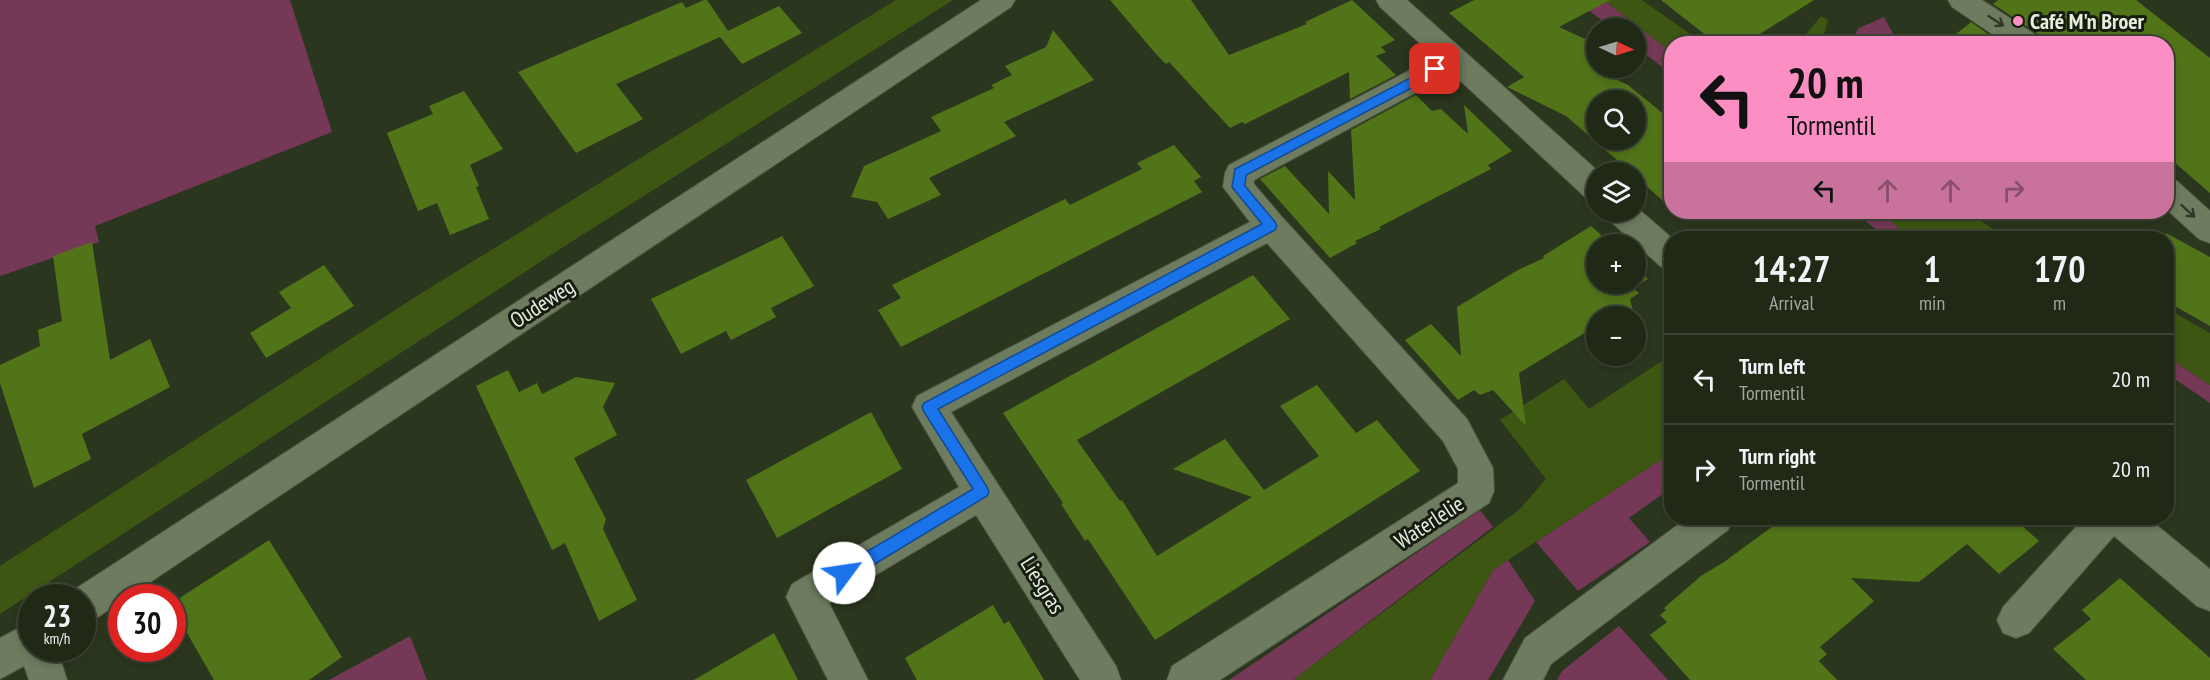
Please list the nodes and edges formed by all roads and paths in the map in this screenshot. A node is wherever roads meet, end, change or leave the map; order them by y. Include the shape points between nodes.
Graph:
1 (1001, 0) edge
2 (1390, 0) edge
3 (1962, 0) edge
4 (2017, 36) edge
5 (1455, 59) junction
6 (1586, 179) edge
7 (2174, 197) edge
8 (1632, 222) edge
9 (1271, 226) junction
10 (2210, 230) edge
11 (1664, 251) edge
12 (982, 492) junction
13 (1706, 525) edge
14 (2101, 525) edge
15 (2128, 525) edge
16 (2210, 593) edge
17 (96, 597) edge
18 (2016, 620) dead end
19 (18, 648) edge
20 (0, 660) edge
21 (42, 662) edge
22 (48, 680) edge
23 (849, 680) edge
24 (1102, 680) edge
25 (1186, 680) edge
26 (1522, 680) edge

1 - 17 street, Oudeweg
2 - 5 street
3 -> 4 street
5 - 6 street
5 - 9 street via 1240,173 1238,187
7 -> 10 street
8 - 11 street
9 - 12 street, Liesgras via 929,407
9 - 25 street, Waterlelie via 1455,430 1475,468 1476,491
12 - 23 street via 805,597
12 - 24 street, Liesgras
13 - 26 street via 1538,651
14 - 18 street
15 - 16 street
19 - 20 street
21 - 22 street

